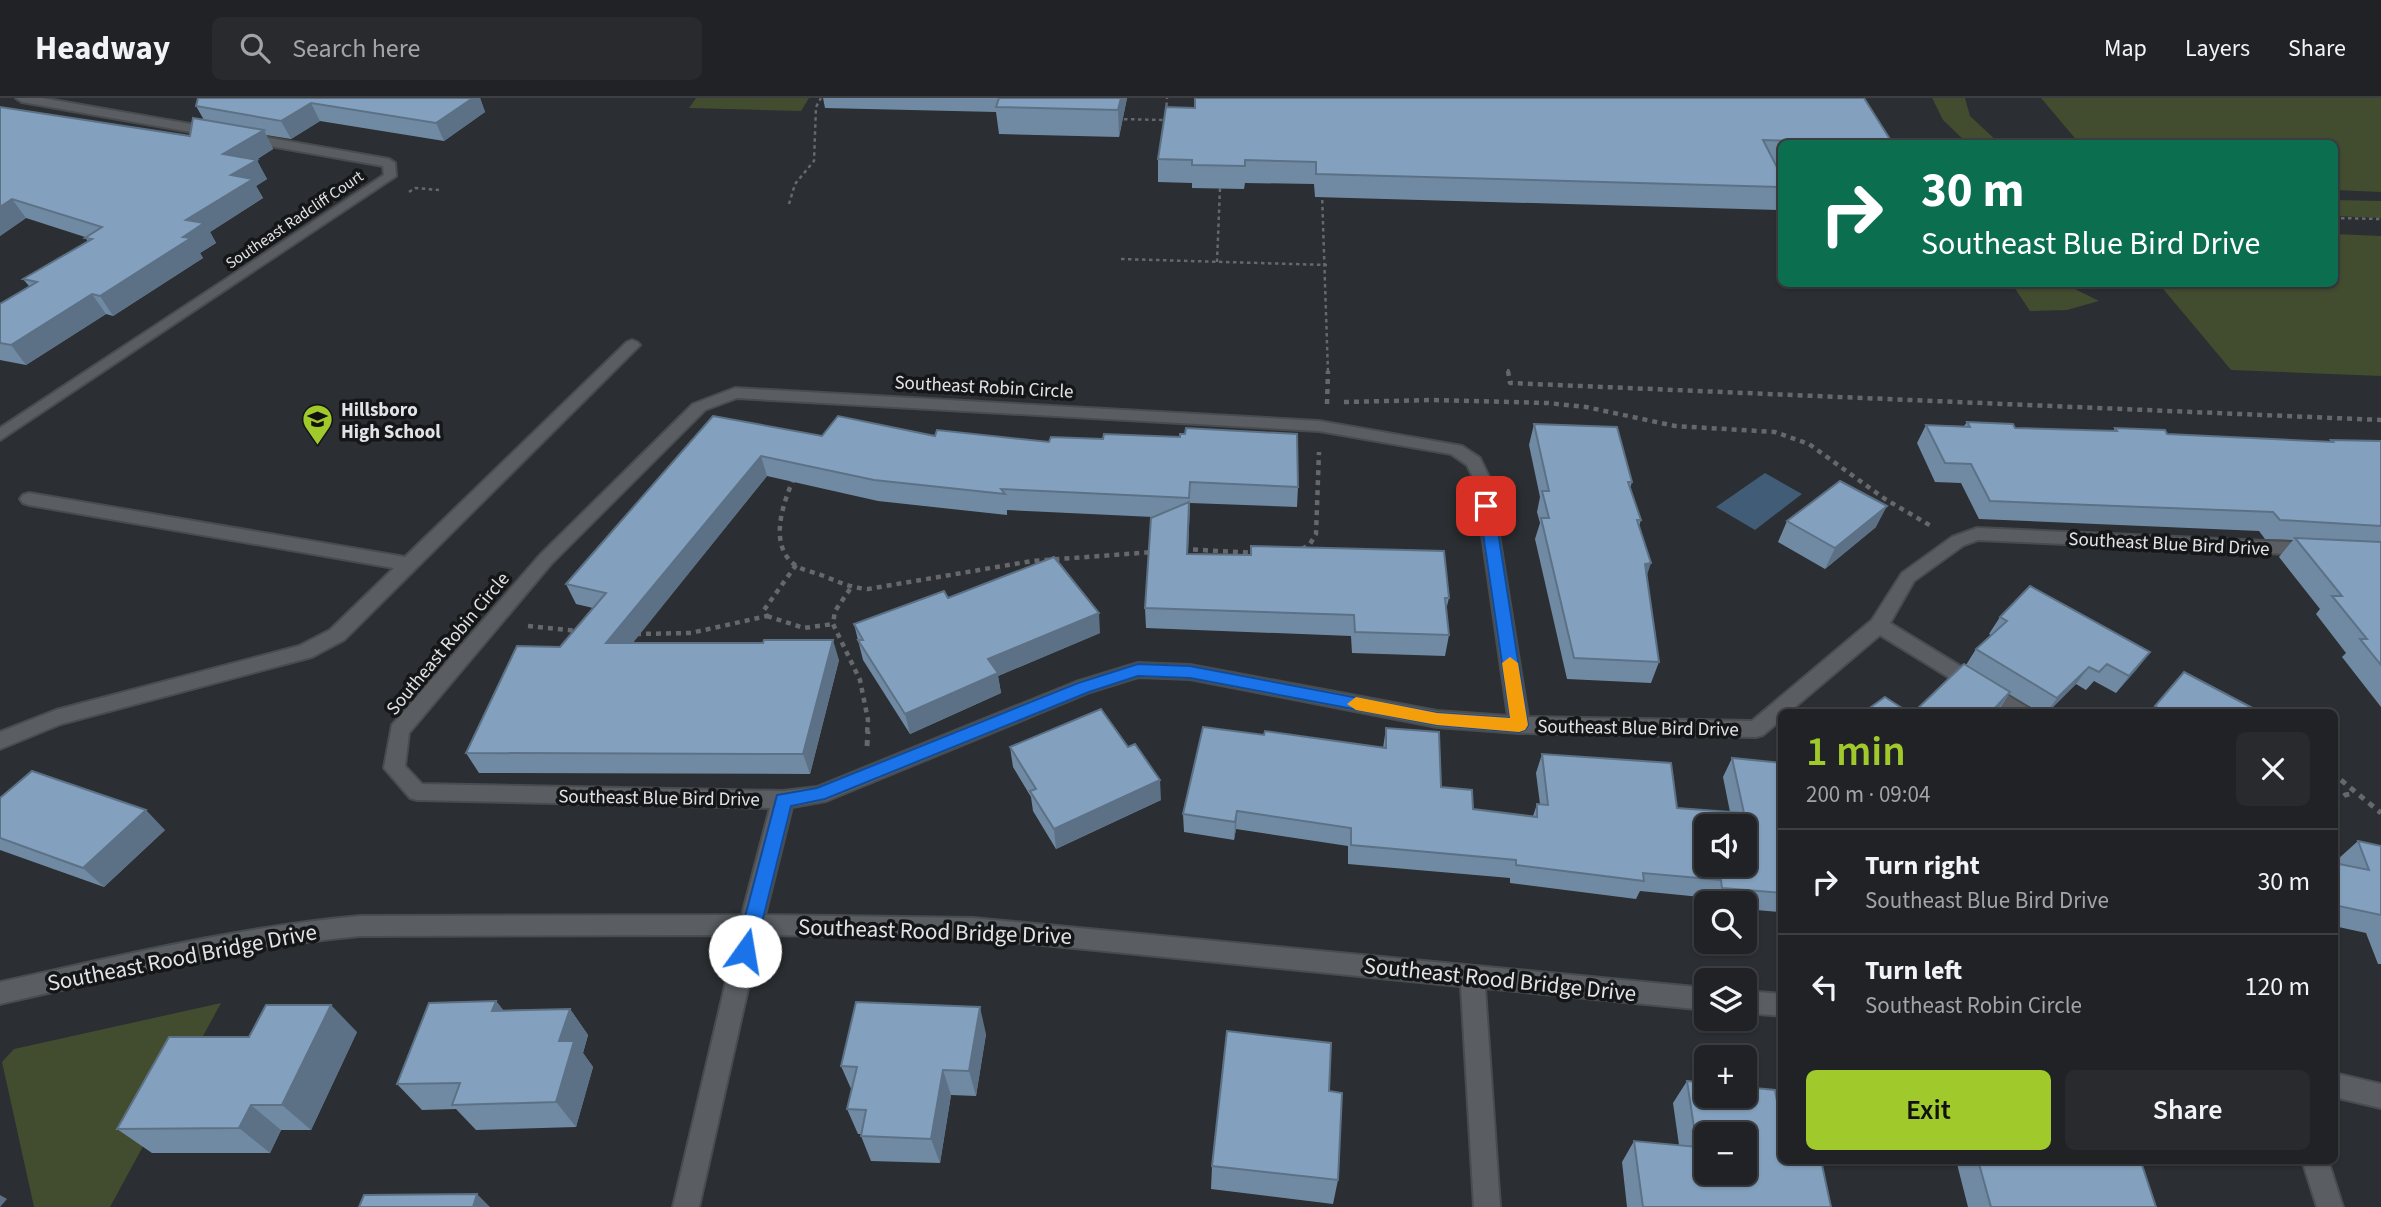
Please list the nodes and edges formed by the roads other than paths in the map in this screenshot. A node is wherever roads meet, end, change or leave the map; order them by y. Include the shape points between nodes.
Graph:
1 (22, 98) edge
2 (632, 345) dead end
3 (0, 435) edge
4 (29, 499) dead end
5 (2325, 550) edge
6 (408, 564) junction
7 (1879, 625) junction
8 (1780, 709) edge
9 (2015, 709) edge
10 (1778, 710) edge
11 (1519, 725) junction
12 (0, 741) edge
13 (394, 768) joint
14 (783, 800) junction
15 (751, 925) junction
16 (1472, 976) junction
17 (0, 993) edge
18 (1694, 998) edge
19 (1757, 1003) edge
20 (1778, 1005) edge
21 (2338, 1086) edge
22 (2381, 1096) edge
23 (2316, 1164) edge
24 (686, 1207) edge
25 (1487, 1207) edge
26 (2330, 1207) edge

1 - 3 street, Southeast Radcliff Court via 389,163 390,176
2 - 6 street
4 - 6 street
5 - 7 street, Southeast Blue Bird Drive via 1977,534 1958,541 1908,577
6 - 12 street via 337,635 305,652 55,718
7 - 8 street, Southeast Blue Bird Drive
7 - 9 street
10 - 11 street, Southeast Blue Bird Drive via 1756,729
11 - 13 street, Southeast Robin Circle via 1482,479 1474,462 1456,450 1319,426 735,393 699,407 546,559 399,731
11 - 14 street, Southeast Blue Bird Drive via 1437,719 1190,672 1138,670 1083,687 819,794
13 - 14 street, Southeast Blue Bird Drive via 417,792
14 - 15 street
15 - 16 street, Southeast Rood Bridge Drive via 973,928
15 - 17 street, Southeast Rood Bridge Drive via 314,929
15 - 24 street
16 - 18 street, Southeast Rood Bridge Drive
16 - 25 street
19 - 20 street
21 - 22 street
23 - 26 street

